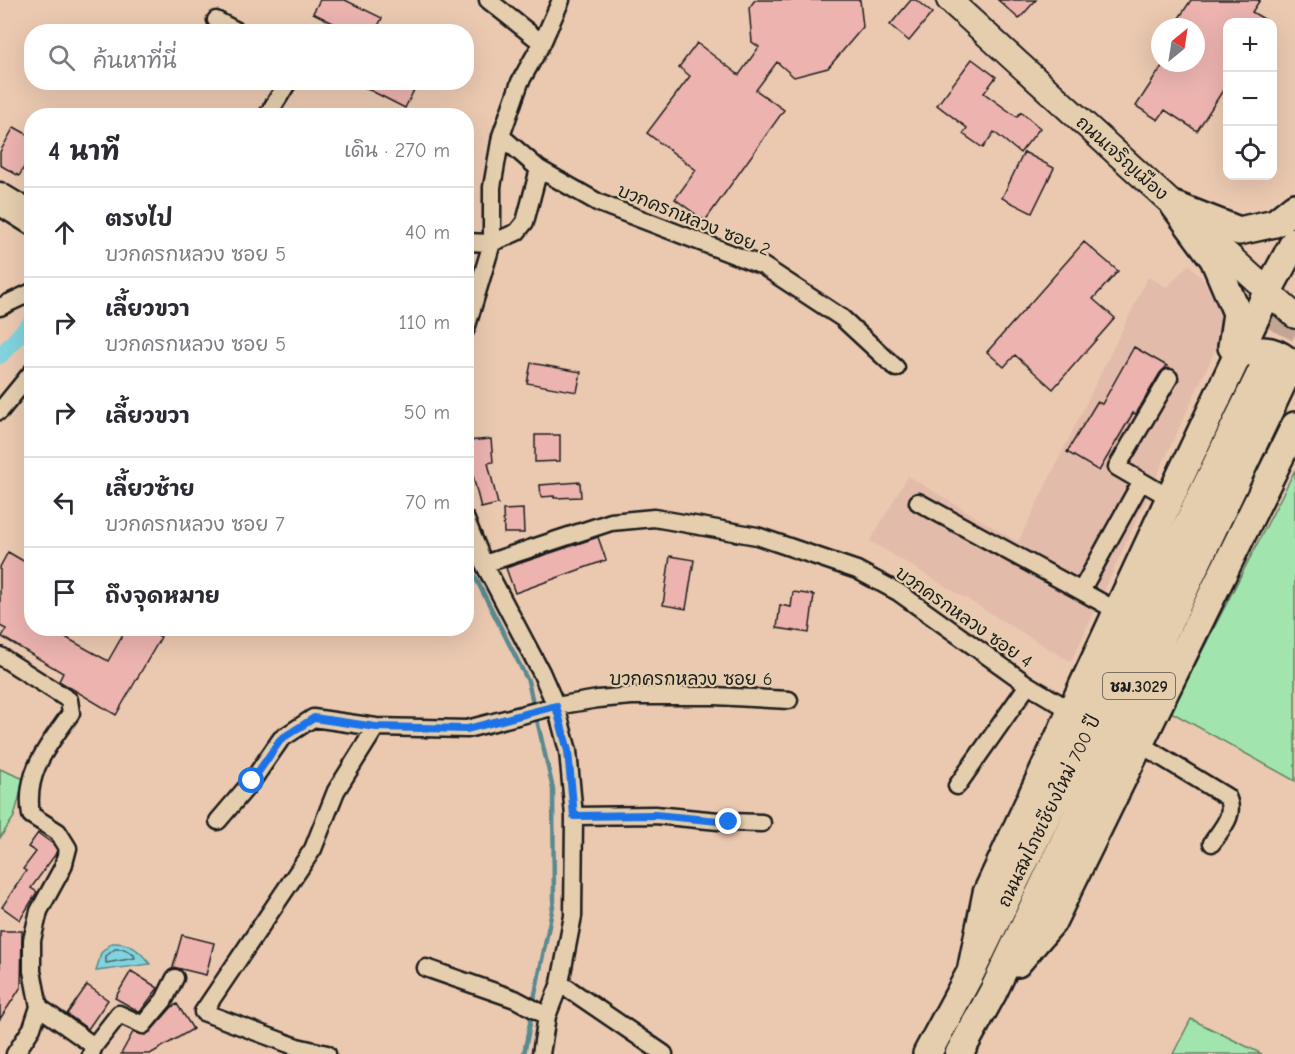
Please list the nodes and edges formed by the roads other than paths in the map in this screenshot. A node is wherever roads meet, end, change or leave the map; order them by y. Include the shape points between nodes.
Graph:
1 (488, 0) edge
2 (561, 0) edge
3 (950, 0) edge
4 (216, 20) dead end
5 (224, 24) edge
6 (542, 43) junction
7 (283, 90) edge
8 (272, 108) edge
9 (501, 136) junction
10 (539, 170) junction
11 (0, 191) edge
12 (24, 205) edge
13 (1175, 206) junction
14 (0, 207) edge
15 (1295, 207) edge
16 (24, 221) edge
17 (1295, 241) edge
18 (474, 242) edge
19 (492, 243) junction
20 (1268, 291) junction
21 (24, 296) edge
22 (474, 303) edge
23 (0, 307) edge
24 (1295, 316) edge
25 (1240, 353) junction
26 (896, 368) dead end
27 (1280, 373) edge
28 (1169, 378) dead end
29 (24, 382) edge
30 (1225, 384) junction
31 (0, 411) edge
32 (1295, 426) edge
33 (1289, 444) edge
34 (1141, 482) junction
35 (1170, 498) junction
36 (918, 502) dead end
37 (474, 540) edge
38 (484, 564) junction
39 (1081, 591) junction
40 (1117, 611) junction
41 (0, 656) edge
42 (1028, 685) junction
43 (789, 700) dead end
44 (556, 706) junction
45 (1072, 711) junction
46 (376, 727) junction
47 (1140, 744) junction
48 (957, 786) dead end
49 (574, 816) junction
50 (218, 821) dead end
51 (762, 823) dead end
52 (1212, 843) dead end
53 (426, 968) dead end
54 (971, 972) junction
55 (175, 978) dead end
56 (560, 983) junction
57 (993, 992) junction
58 (39, 1007) junction
59 (547, 1016) junction
60 (93, 1050) edge
61 (295, 1051) edge
62 (15, 1054) edge
63 (327, 1054) edge
64 (541, 1054) edge
65 (664, 1054) edge
66 (927, 1054) edge
67 (959, 1054) edge

1 - 6 street
2 - 6 street
3 - 13 main road, ถนนเจริญเมือง
4 - 5 street
6 - 9 street via 520,82
7 - 8 street
9 - 10 street, บวกครกหลวง ซอย 2
9 - 19 street via 492,187
10 - 19 street via 525,222 517,232
10 - 26 street, บวกครกหลวง ซอย 2 via 599,203 763,266 842,318
11 - 12 street
13 - 15 main road via 1239,231 1275,223
13 - 20 main road, ถนนเจริญเมือง
13 - 30 main road via 1214,259 1237,313
14 - 16 street
17 - 20 main road
18 - 19 street
19 - 22 street
20 - 24 main road, ถนนเจริญเมือง
20 - 25 main road
21 - 23 street
25 - 27 main road via 1258,350 1283,356
25 - 30 main road
27 - 54 main road, ถนนสมโภชเชียงใหม่ 700 ปี / ชม.3029
27 - 57 main road, ถนนสมโภชเชียงใหม่ 700 ปี / ชม.3029
28 - 34 street via 1117,467
29 - 31 street
30 - 35 main road
32 - 33 main road
33 - 47 main road
34 - 35 street
34 - 39 street
35 - 40 main road
36 - 39 street
37 - 38 street
38 - 42 street, บวกครกหลวง ซอย 4 via 611,522 654,518 757,536 857,570 898,592
38 - 44 street
39 - 40 street
40 - 45 main road
41 - 58 street via 69,700 71,712 35,766 28,800 31,815 58,831 68,848 63,867 39,910 32,940 32,971
42 - 45 street, บวกครกหลวง ซอย 4
42 - 48 street
43 - 44 street, บวกครกหลวง ซอย 6 via 632,696
44 - 46 street, บวกครกหลวง ซอย 6 via 467,729
44 - 49 street via 568,751
45 - 54 main road via 987,894
46 - 50 street, บวกครกหลวง ซอย 6 via 314,718 281,739
46 - 61 street via 336,791 313,849 203,1012
47 - 52 street via 1227,797 1231,814
47 - 57 main road via 1052,922
49 - 51 street via 655,815
49 - 56 street via 573,916
53 - 59 street via 515,999
54 - 66 main road, ถนนสมโภชเชียงใหม่ 700 ปี / ชม.3029
55 - 60 street via 164,1000 143,1025 119,1014
56 - 59 street
56 - 65 street
57 - 67 main road, ถนนสมโภชเชียงใหม่ 700 ปี / ชม.3029
58 - 60 street
58 - 62 street via 32,1028
59 - 64 street
61 - 63 street

